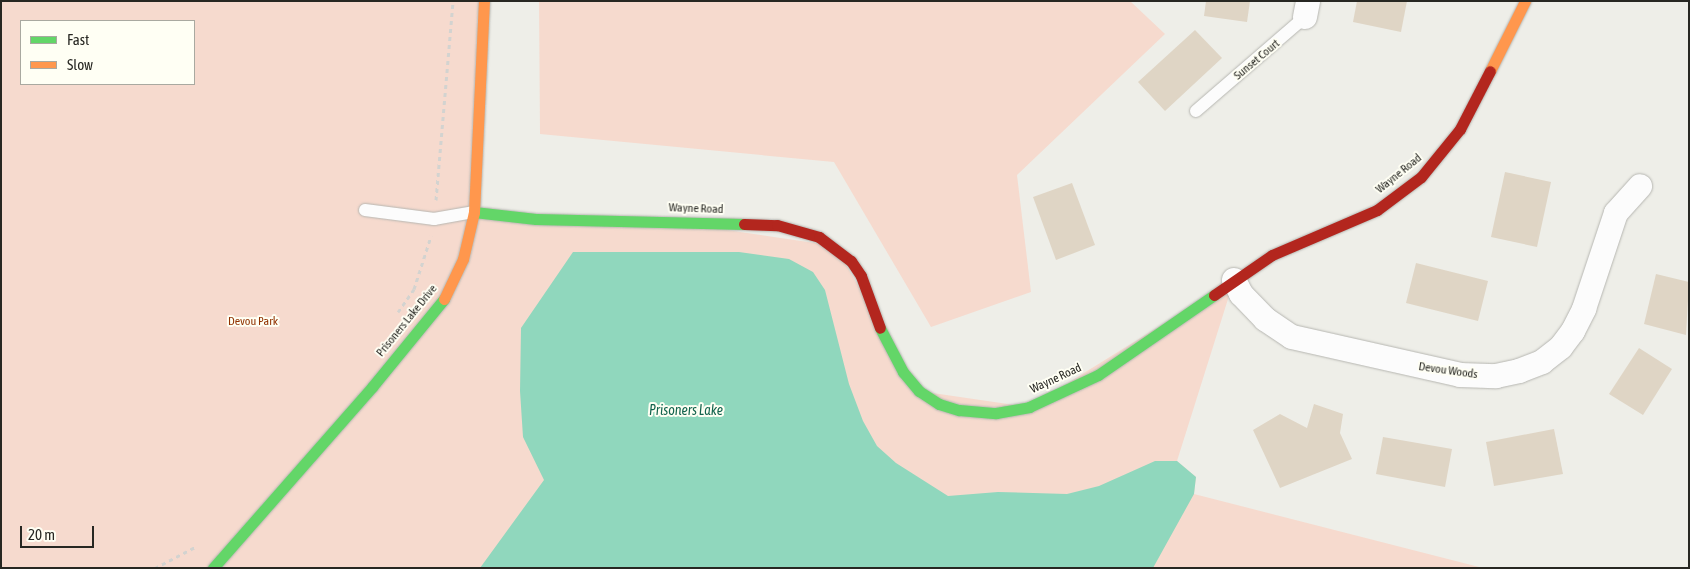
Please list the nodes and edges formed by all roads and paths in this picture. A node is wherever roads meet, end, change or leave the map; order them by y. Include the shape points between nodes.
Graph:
1 (453, 1) edge
2 (484, 1) edge
3 (1525, 1) edge
4 (1306, 9) edge
5 (1196, 111) dead end
6 (1640, 186) dead end
7 (365, 210) dead end
8 (474, 212) junction
9 (434, 219) junction
10 (1234, 280) junction
11 (393, 320) dead end
12 (199, 545) dead end
13 (155, 568) edge
14 (213, 568) edge

1 - 9 path
2 - 8 street, Prisoners Lake Drive
3 - 10 street, Wayne Road via 1460,130 1421,177 1377,210 1272,254
4 - 5 lane, Sunset Court
6 - 10 street, Devou Woods via 1616,213 1584,309 1573,331 1561,347 1542,362 1519,371 1496,376 1460,376 1292,337 1265,319 1241,294
7 - 9 lane
8 - 9 lane
8 - 10 street, Wayne Road via 536,219 777,225 819,237 851,261 861,276 885,340 903,372 919,391 939,404 958,410 996,413 1051,399 1098,375
8 - 14 street, Prisoners Lake Drive via 463,259 436,312
9 - 11 path via 429,251 414,289
12 - 13 path

